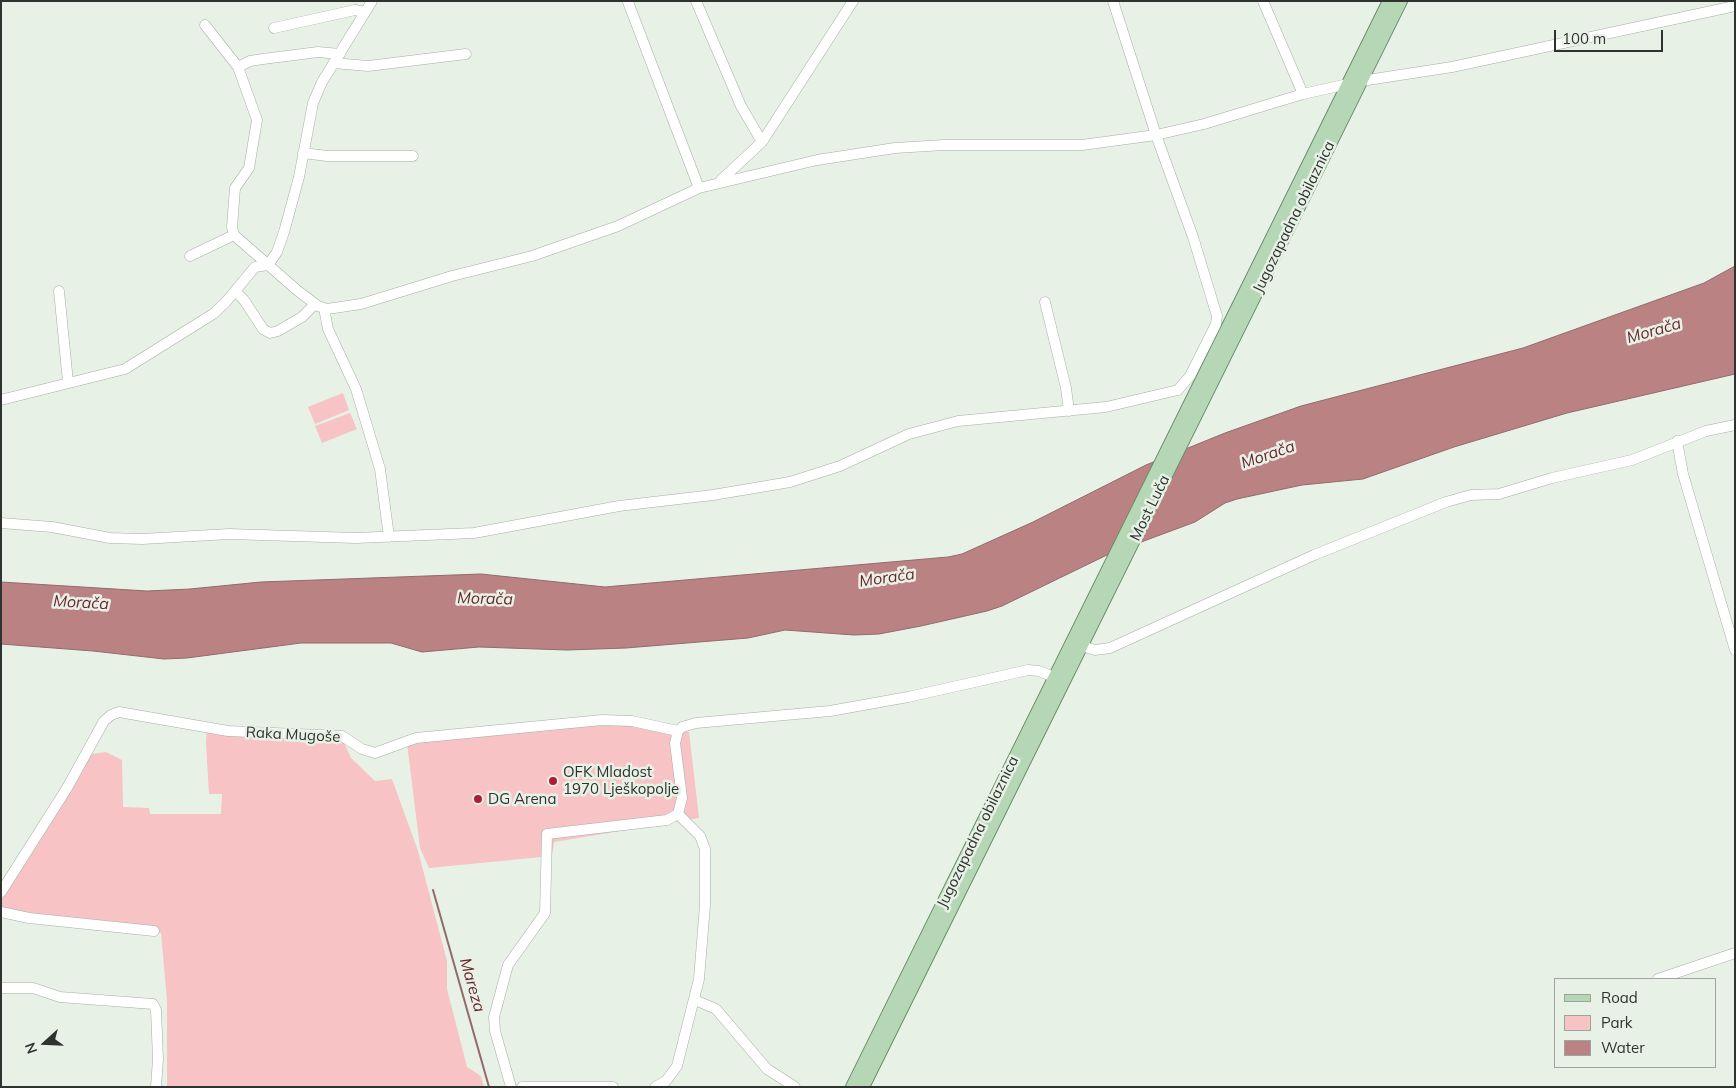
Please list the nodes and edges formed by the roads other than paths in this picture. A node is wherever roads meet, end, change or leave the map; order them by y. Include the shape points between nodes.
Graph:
1 (372, 1) edge
2 (696, 1) edge
3 (853, 1) edge
4 (1113, 1) edge
5 (1264, 1) edge
6 (1389, 1) edge
7 (1401, 1) edge
8 (628, 2) edge
9 (1735, 6) edge
10 (365, 12) junction
11 (205, 24) dead end
12 (274, 28) dead end
13 (466, 54) dead end
14 (337, 58) junction
15 (238, 67) junction
16 (1361, 81) junction
17 (1348, 84) junction
18 (1303, 94) junction
19 (1156, 135) junction
20 (762, 142) junction
21 (303, 153) junction
22 (413, 156) dead end
23 (718, 182) junction
24 (699, 188) junction
25 (234, 235) junction
26 (190, 256) dead end
27 (268, 265) junction
28 (59, 291) dead end
29 (235, 291) junction
30 (1045, 302) dead end
31 (320, 306) junction
32 (68, 382) junction
33 (1, 400) edge
34 (1069, 411) junction
35 (1735, 425) edge
36 (1182, 430) junction
37 (1677, 442) junction
38 (1, 523) edge
39 (390, 537) junction
40 (1108, 580) junction
41 (1082, 646) junction
42 (1735, 650) edge
43 (1054, 678) junction
44 (678, 730) junction
45 (678, 814) junction
46 (1, 892) edge
47 (1, 912) edge
48 (154, 931) dead end
49 (1735, 953) edge
50 (1661, 978) edge
51 (1, 988) edge
52 (695, 1000) junction
53 (156, 1087) edge
54 (511, 1087) edge
55 (522, 1087) edge
56 (613, 1087) edge
57 (655, 1087) edge
58 (796, 1087) edge
59 (852, 1087) edge
60 (863, 1087) edge

1 - 10 street
2 - 20 street via 741,106
3 - 20 street
4 - 19 street
5 - 18 street
6 - 17 main road, Jugozapadna obilaznica
7 - 16 main road, Jugozapadna obilaznica
8 - 24 street
9 - 16 street via 1452,67
10 - 12 street via 354,10
10 - 14 street
11 - 15 street
13 - 14 street via 368,66
14 - 15 street via 318,52 247,62
14 - 21 street via 313,103
15 - 25 street via 257,125 249,168 235,188
16 - 36 main road, Jugozapadna obilaznica
17 - 18 street
17 - 36 main road, Jugozapadna obilaznica
18 - 19 street
19 - 23 street via 1082,145 944,145 879,149
19 - 34 street via 1193,237 1217,316 1216,324 1190,376 1178,390 1106,407
20 - 23 street
21 - 22 street
21 - 27 street via 280,245
23 - 24 street
24 - 31 street via 625,223 552,250 362,304
25 - 26 street
25 - 27 street
27 - 29 street via 258,265
27 - 31 street
28 - 32 street
29 - 31 street via 263,329 270,333
29 - 32 street via 213,314 125,369
30 - 34 street
31 - 39 street via 356,389 380,469
32 - 33 street
34 - 39 street via 1000,415 934,426 826,471 779,484 619,506 474,533
35 - 37 street
36 - 40 main road, Most Luča
37 - 41 street via 1632,460 1552,478 1509,492 1471,495 1446,502 1314,555 1110,648 1095,650
37 - 42 street via 1683,474
38 - 39 street via 52,527 110,538 229,534
40 - 41 main road, Jugozapadna obilaznica
40 - 43 main road, Jugozapadna obilaznica
41 - 60 main road, Jugozapadna obilaznica
43 - 44 street via 1028,670 830,711 696,723
43 - 59 main road, Jugozapadna obilaznica
44 - 45 street via 675,743 682,798
44 - 46 street, Raka Mugoše via 632,721 602,720 424,737 375,753 342,736 234,732 132,713 115,713 104,722 67,788
45 - 52 street via 703,841 706,860 700,979
45 - 54 street via 667,820 547,834 545,912 508,966 494,1017
47 - 48 street via 28,918
49 - 50 street
51 - 53 street via 33,988 60,997 153,1004 158,1059
52 - 57 street via 677,1066 666,1081
52 - 58 street via 716,1009 767,1069
55 - 56 street

